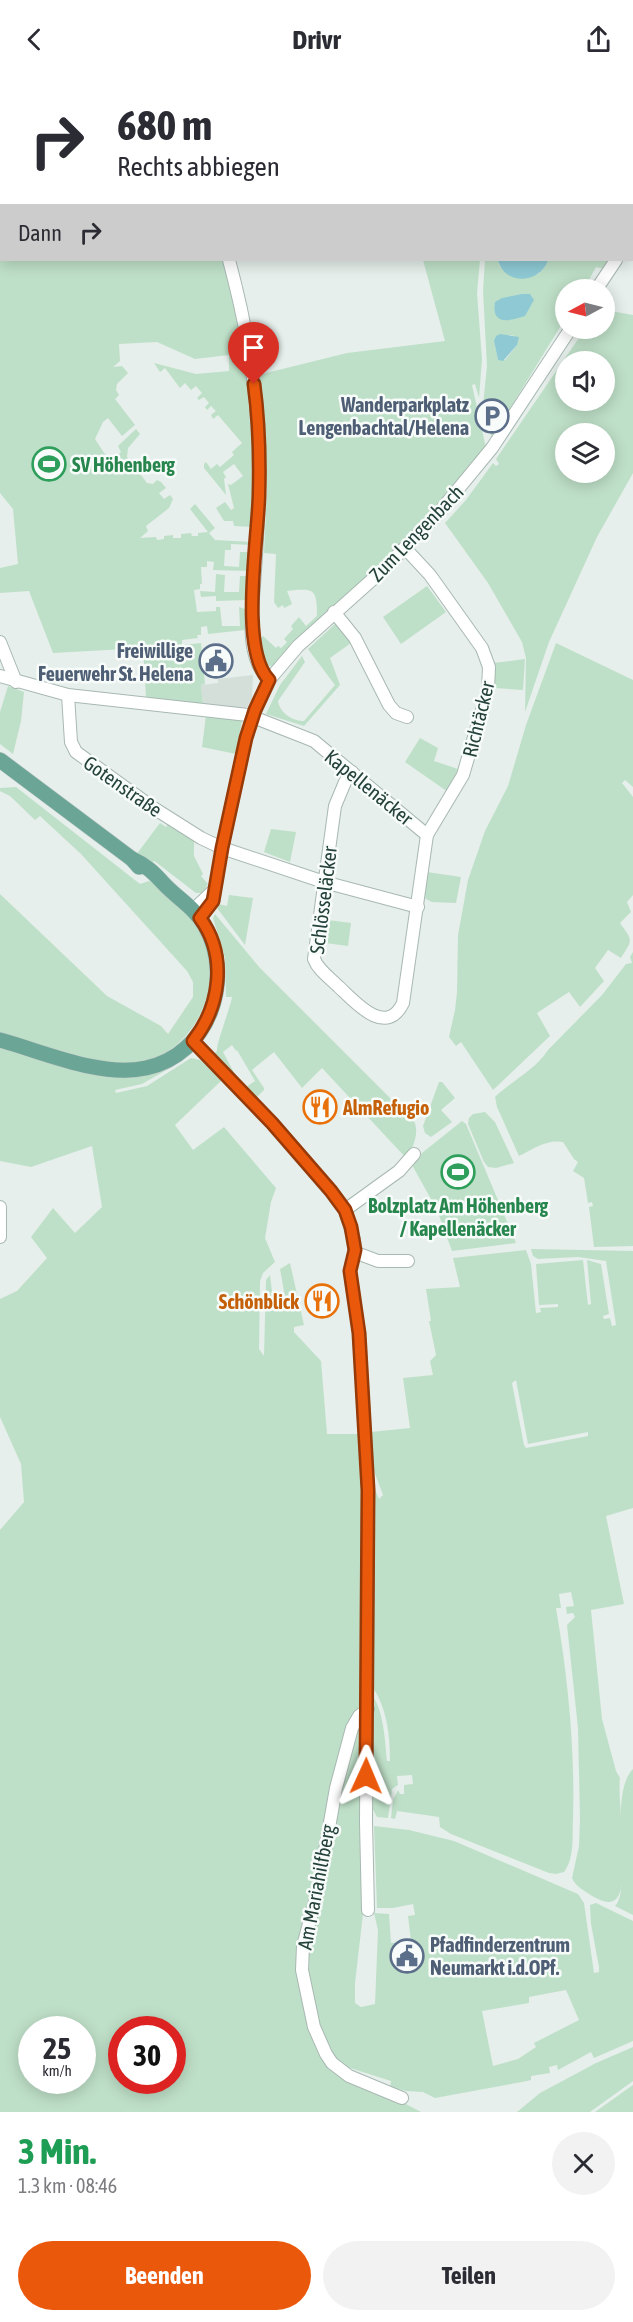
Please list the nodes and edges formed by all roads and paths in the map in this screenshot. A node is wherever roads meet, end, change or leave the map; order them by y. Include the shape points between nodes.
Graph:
1 (229, 261) edge
2 (615, 261) edge
3 (603, 279) edge
4 (564, 339) edge
5 (405, 548) junction
6 (334, 612) junction
7 (0, 642) edge
8 (0, 676) edge
9 (269, 680) junction
10 (16, 682) junction
11 (68, 695) junction
12 (252, 716) junction
13 (406, 717) dead end
14 (0, 760) edge
15 (352, 772) junction
16 (427, 835) junction
17 (222, 848) junction
18 (324, 882) junction
19 (418, 907) junction
20 (196, 914) junction
21 (0, 1040) edge
22 (193, 1041) junction
23 (414, 1155) dead end
24 (0, 1207) edge
25 (345, 1210) junction
26 (0, 1237) edge
27 (354, 1252) junction
28 (408, 1261) dead end
29 (368, 1708) junction
30 (368, 1910) dead end
31 (402, 2098) dead end

1 - 9 street via 244,323 257,420 259,474 252,635 260,668
2 - 3 street
4 - 5 street, Zum Lengenbach via 492,448
5 - 6 street, Zum Lengenbach
5 - 16 street, Richtäcker via 430,575 476,640 490,671 464,775
6 - 9 street, Zum Lengenbach
6 - 13 street via 355,638 389,705
7 - 10 street
8 - 10 street, Kapellenäcker
9 - 12 street, Zum Lengenbach
10 - 11 street, Kapellenäcker
11 - 12 street, Kapellenäcker
11 - 17 street, Gotenstraße via 70,742 76,752 162,814
12 - 15 street, Kapellenäcker via 309,739
12 - 17 street, Zum Lengenbach
14 - 20 main road via 164,883
15 - 16 street, Kapellenäcker
15 - 18 street, Schlösseläcker via 335,806
16 - 19 street, Kapellenäcker
17 - 18 street
17 - 20 street, Zum Lengenbach via 214,890
18 - 19 street
18 - 19 street, Schlösseläcker via 314,959 374,1017 392,1015 404,1004
20 - 22 main road via 212,943 218,980 210,1015
21 - 22 main road via 98,1068 123,1071 162,1063
22 - 25 street via 272,1123
23 - 25 street via 399,1171
24 - 26 street
25 - 27 street
27 - 28 street via 378,1261
27 - 29 street via 350,1271 359,1333 368,1490
29 - 30 street
29 - 31 street, Am Mariahilfberg via 352,1728 336,1788 318,1890 303,1946 302,1970 314,2027 332,2063 349,2076

